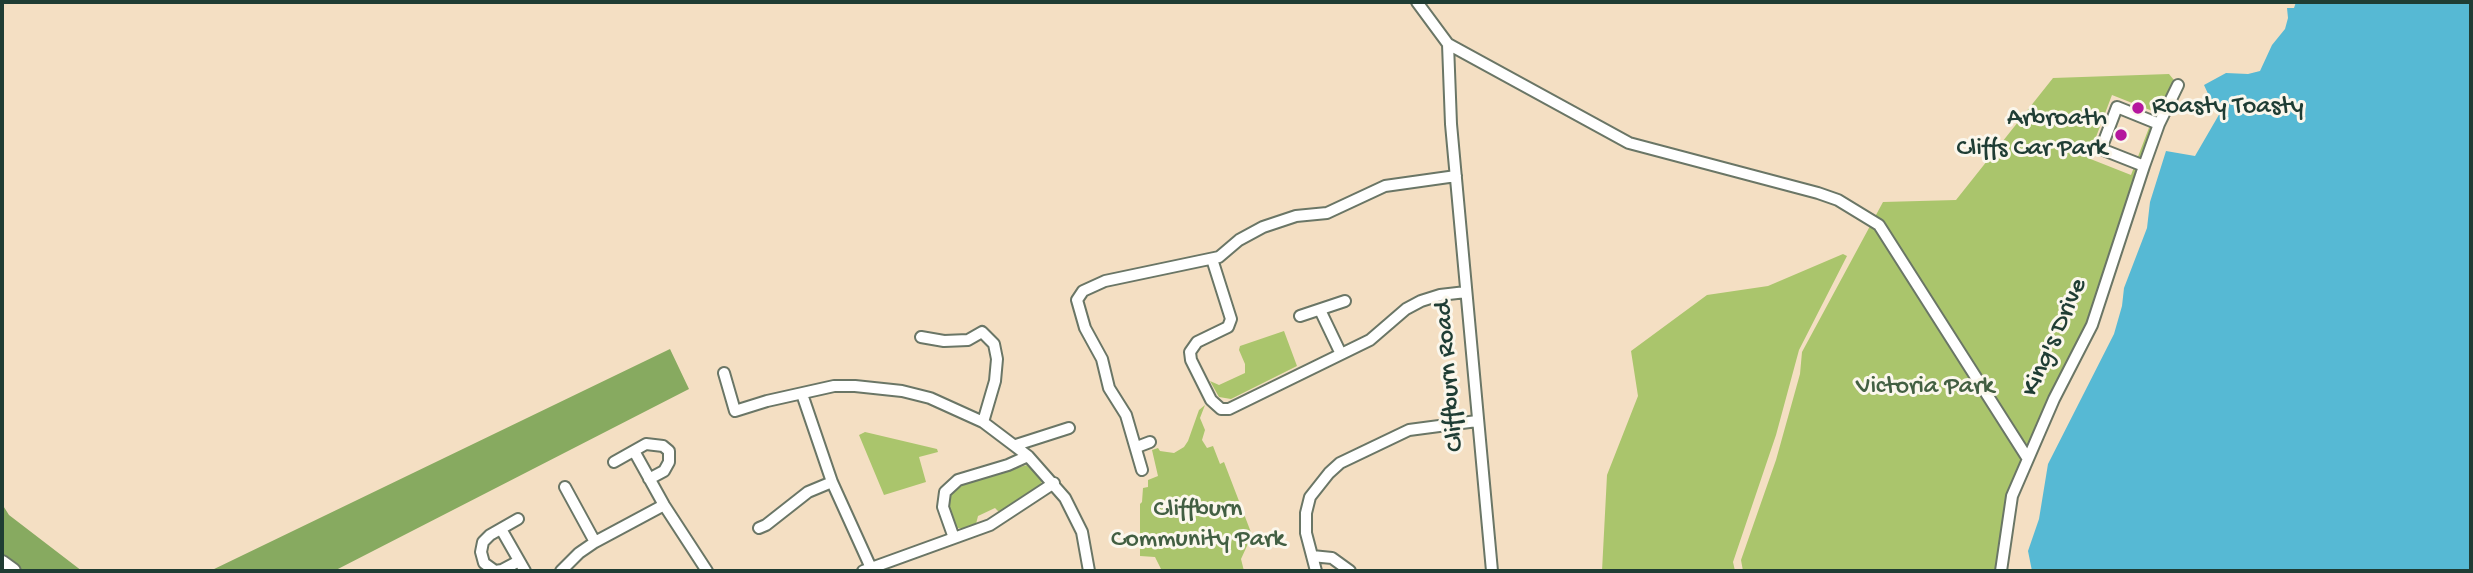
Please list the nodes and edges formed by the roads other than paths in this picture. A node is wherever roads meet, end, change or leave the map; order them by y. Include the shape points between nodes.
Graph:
1 (1417, 2) edge
2 (1448, 44) junction
3 (2178, 85) dead end
4 (2159, 124) junction
5 (2144, 166) junction
6 (1456, 176) junction
7 (1212, 259) junction
8 (1466, 292) junction
9 (1345, 301) dead end
10 (1320, 310) junction
11 (1300, 316) dead end
12 (921, 337) dead end
13 (1341, 354) junction
14 (724, 373) dead end
15 (802, 394) junction
16 (1477, 421) junction
17 (983, 422) junction
18 (1069, 428) dead end
19 (1150, 442) dead end
20 (1016, 445) junction
21 (1137, 447) junction
22 (634, 451) junction
23 (1028, 456) junction
24 (2028, 459) junction
25 (614, 462) dead end
26 (1142, 470) dead end
27 (649, 479) junction
28 (832, 482) junction
29 (1054, 484) junction
30 (565, 487) dead end
31 (664, 505) junction
32 (518, 519) dead end
33 (759, 528) dead end
34 (501, 529) junction
35 (954, 538) junction
36 (595, 542) junction
37 (1312, 556) junction
38 (2, 563) edge
39 (522, 566) edge
40 (867, 569) edge
41 (13, 571) edge
42 (561, 571) edge
43 (707, 571) edge
44 (1088, 571) edge
45 (1316, 571) edge
46 (1350, 571) edge
47 (1492, 571) edge
48 (2001, 571) edge

1 - 2 street
2 - 6 street, Cliffburn Road
2 - 24 street via 1629,143 1818,193 1879,225
3 - 4 street, King's Drive
4 - 5 street, King's Drive
4 - 5 street via 2117,107 2101,149
5 - 24 street, King's Drive via 2092,325
6 - 7 street via 1385,186 1327,213 1296,216 1263,227
6 - 8 street, Cliffburn Road
7 - 13 street via 1231,320 1228,327 1197,342 1190,352 1215,406 1229,409
7 - 21 street via 1105,281 1083,291 1077,300 1109,388 1126,415
8 - 13 street via 1421,300 1370,340
8 - 16 street, Cliffburn Road
9 - 10 street
10 - 11 street
10 - 13 street
12 - 17 street via 968,340 982,332 994,344 998,359 995,381
14 - 15 street via 735,411
15 - 17 street via 834,386 902,391
15 - 28 street
16 - 37 street via 1409,430 1340,463 1310,497 1306,533
16 - 47 street, Cliffburn Road
17 - 20 street
18 - 20 street
19 - 21 street
20 - 23 street
21 - 26 street
22 - 25 street
22 - 27 street
22 - 27 street via 655,443 668,451 664,471
23 - 29 street
23 - 35 street via 958,480 945,492 943,507
24 - 48 street, King's Drive via 2012,496
27 - 31 street
28 - 33 street via 808,492
28 - 40 street
29 - 35 street via 989,525
29 - 44 street via 1082,532
30 - 36 street
31 - 36 street
31 - 43 street
32 - 34 street
34 - 39 street
34 - 39 street via 483,542 484,563 495,571
35 - 40 street
36 - 42 street
37 - 45 street
37 - 46 street via 1332,558
38 - 41 street

